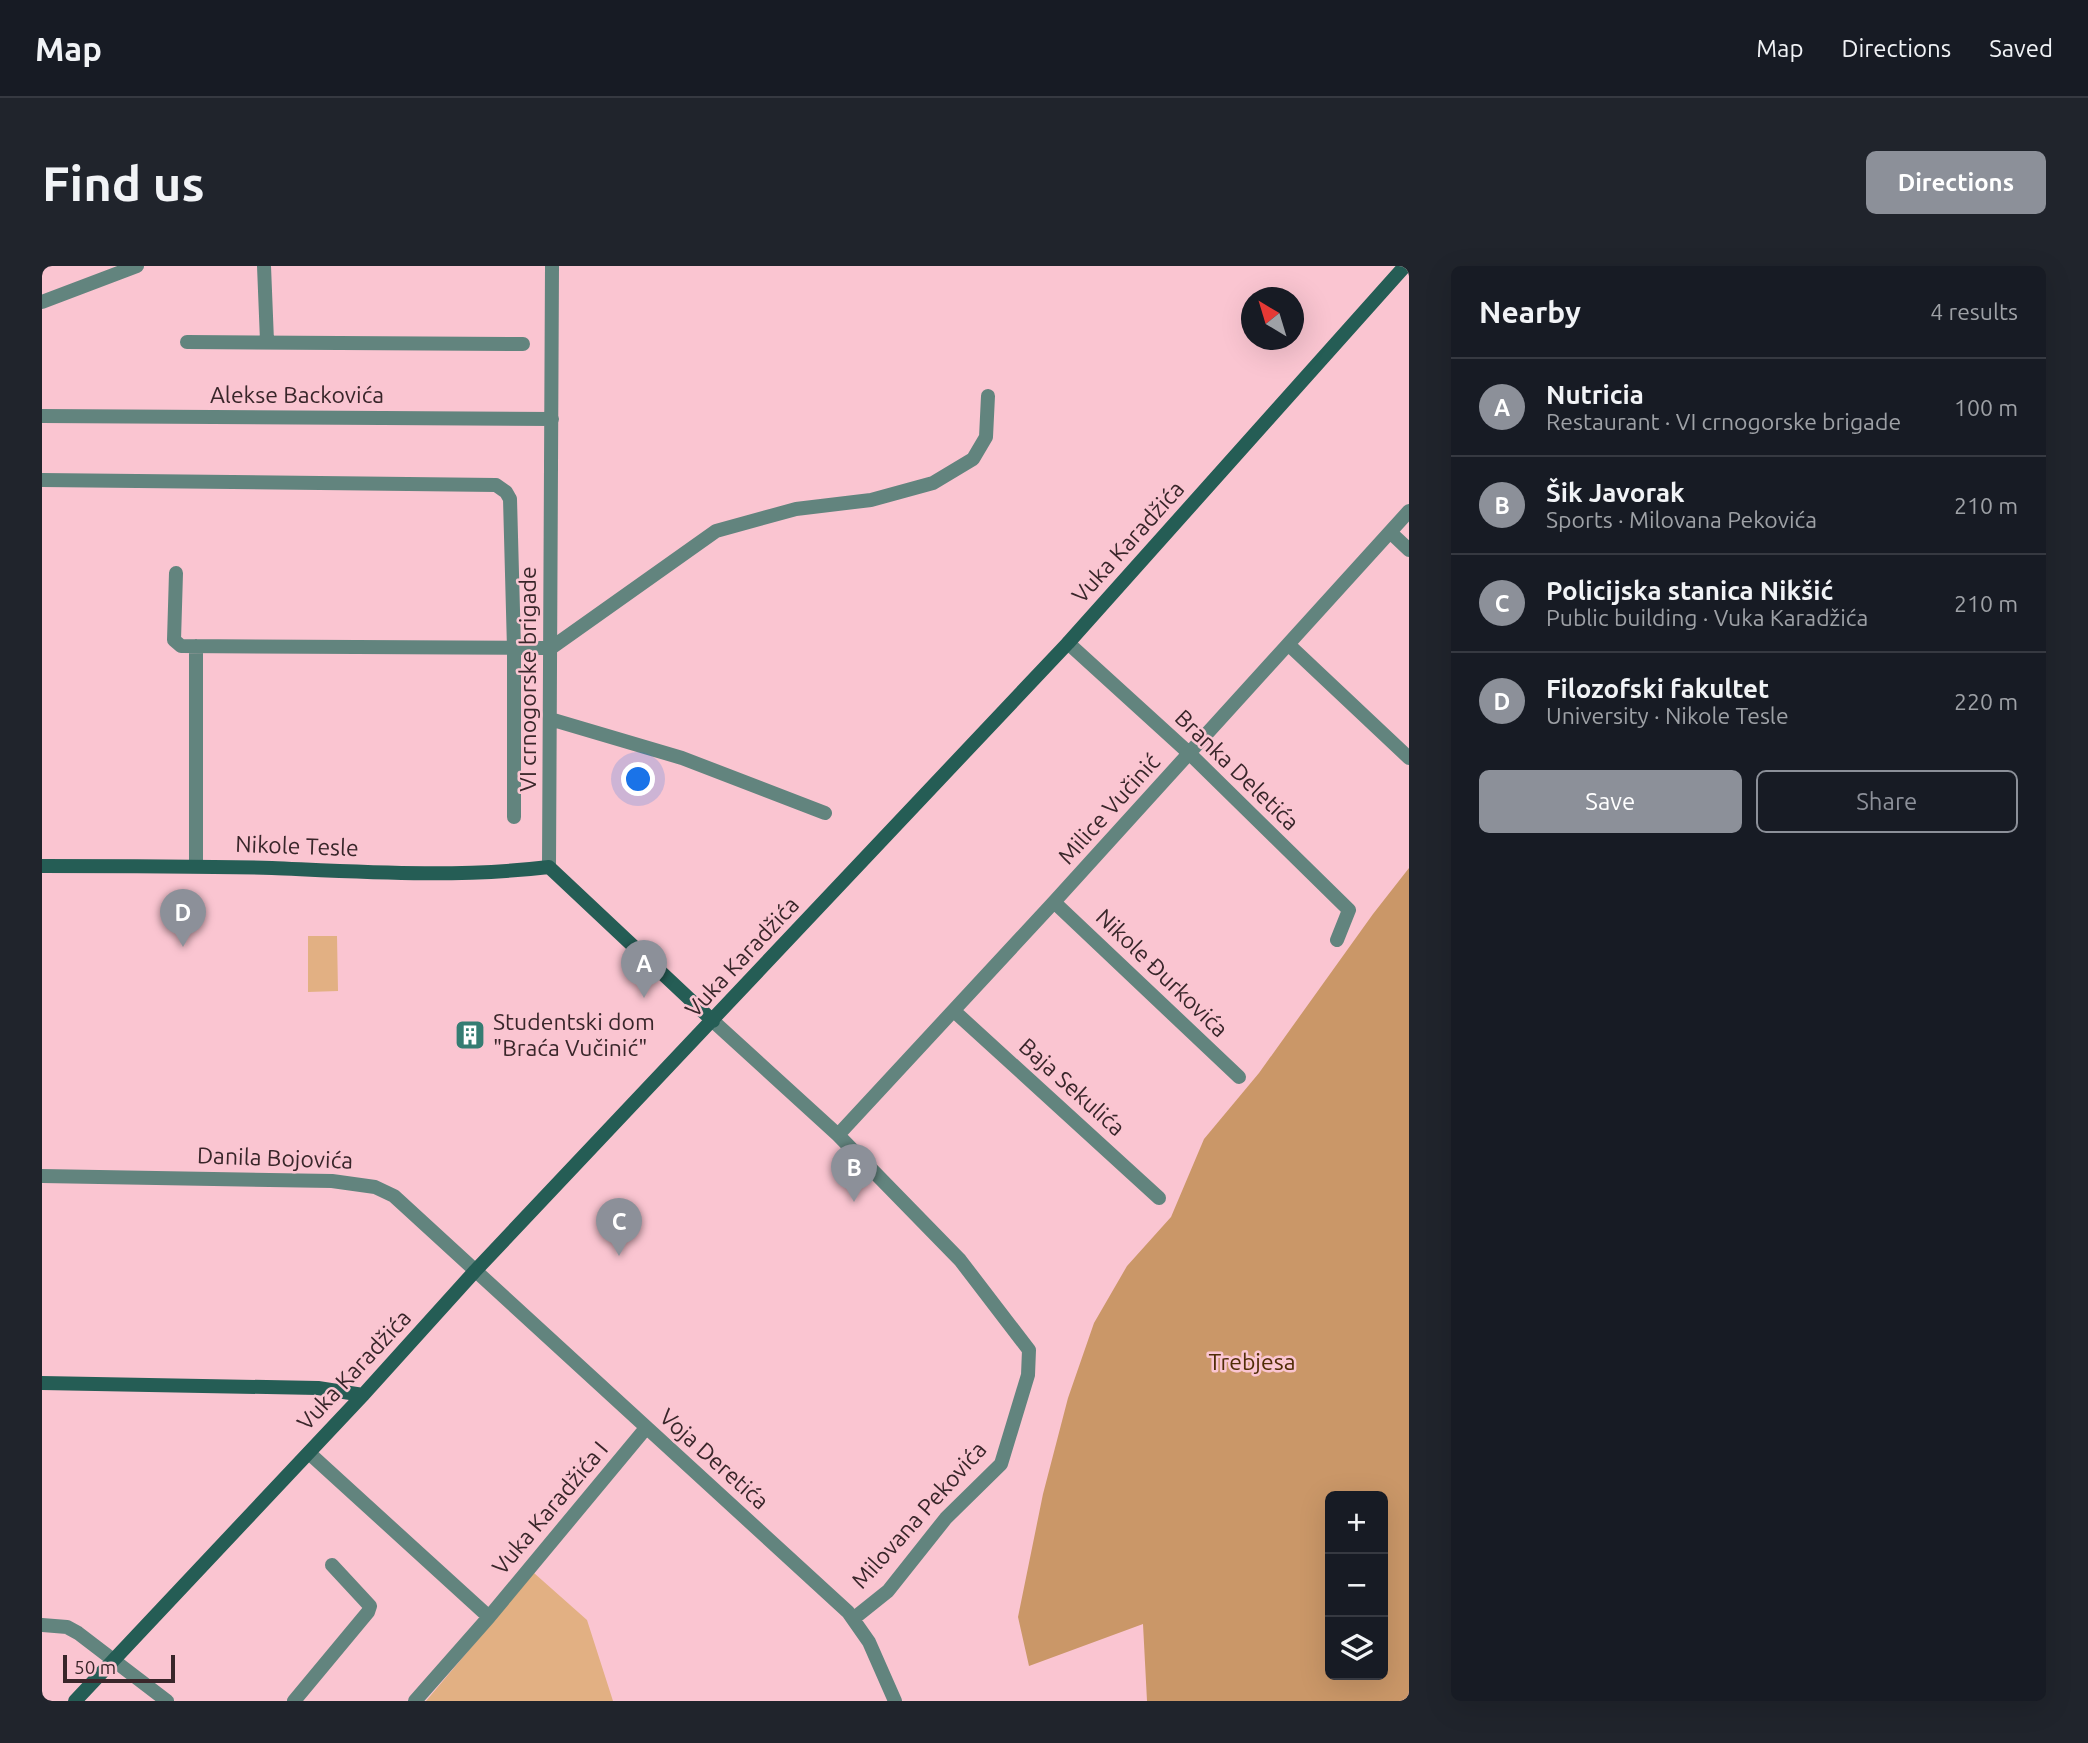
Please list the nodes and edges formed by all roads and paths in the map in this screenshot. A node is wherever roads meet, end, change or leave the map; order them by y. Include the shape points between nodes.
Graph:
1 (137, 266) edge
2 (264, 266) edge
3 (552, 266) edge
4 (1405, 266) edge
5 (42, 302) edge
6 (267, 341) junction
7 (187, 342) dead end
8 (523, 344) dead end
9 (988, 396) dead end
10 (42, 416) edge
11 (552, 419) junction
12 (42, 480) edge
13 (1409, 511) edge
14 (1390, 532) junction
15 (1409, 550) edge
16 (176, 573) dead end
17 (1068, 643) junction
18 (1289, 645) junction
19 (196, 646) junction
20 (514, 648) junction
21 (551, 648) junction
22 (550, 719) junction
23 (1190, 754) junction
24 (1409, 758) edge
25 (825, 813) dead end
26 (514, 817) dead end
27 (42, 866) edge
28 (196, 866) junction
29 (549, 867) junction
30 (1054, 902) junction
31 (1336, 940) dead end
32 (954, 1011) junction
33 (713, 1021) junction
34 (1239, 1077) dead end
35 (838, 1135) junction
36 (42, 1176) edge
37 (1159, 1198) dead end
38 (475, 1271) junction
39 (42, 1383) edge
40 (363, 1395) junction
41 (646, 1428) junction
42 (309, 1453) junction
43 (332, 1565) dead end
44 (489, 1617) junction
45 (853, 1619) junction
46 (42, 1625) edge
47 (112, 1661) junction
48 (302, 1698) edge
49 (75, 1701) edge
50 (167, 1701) edge
51 (415, 1701) edge
52 (895, 1701) edge

1 - 5 street
2 - 6 street
3 - 11 street, VI crnogorske brigade
4 - 17 street, Vuka Karadžića
6 - 7 street
6 - 8 street
9 - 21 street via 986,437 972,459 933,483 871,500 796,509 716,531
10 - 11 street, Alekse Backovića
11 - 21 street, VI crnogorske brigade
12 - 20 street via 496,485 510,499
13 - 14 street, Milice Vučinić
14 - 15 street
14 - 18 street, Milice Vučinić
16 - 19 street via 174,640 181,646
17 - 23 street, Branka Deletića
17 - 33 street, Vuka Karadžića
18 - 23 street, Milice Vučinić
18 - 24 street
19 - 20 street
19 - 28 street
20 - 21 street
20 - 26 street
21 - 22 street, VI crnogorske brigade
22 - 25 street via 682,758
22 - 29 street, VI crnogorske brigade
23 - 30 street, Milice Vučinić
23 - 31 street, Branka Deletića via 1349,910
27 - 28 street, Nikole Tesle
28 - 29 street, Nikole Tesle via 433,874
29 - 33 street
30 - 32 street, Milice Vučinić
30 - 34 street, Nikole Đurkovića
32 - 35 street, Milice Vučinić
32 - 37 street, Baja Sekulića
33 - 35 street, Milovana Pekovića
33 - 38 street, Vuka Karadžića
35 - 45 street, Milovana Pekovića via 968,1270 1029,1350 1030,1363 1001,1464 946,1518 888,1591
36 - 38 street, Danila Bojovića via 375,1187 394,1196
38 - 40 street, Vuka Karadžića
38 - 41 street, Voja Deretića
39 - 40 street via 318,1388
40 - 42 street, Vuka Karadžića
41 - 44 street, Vuka Karadžića I
41 - 45 street, Voja Deretića
42 - 44 street
42 - 47 street, Vuka Karadžića
43 - 48 street via 370,1606
44 - 51 street, Vuka Karadžića I
45 - 52 street, Voja Deretića via 869,1642
46 - 47 street via 67,1627
47 - 49 street, Vuka Karadžića
47 - 50 street

